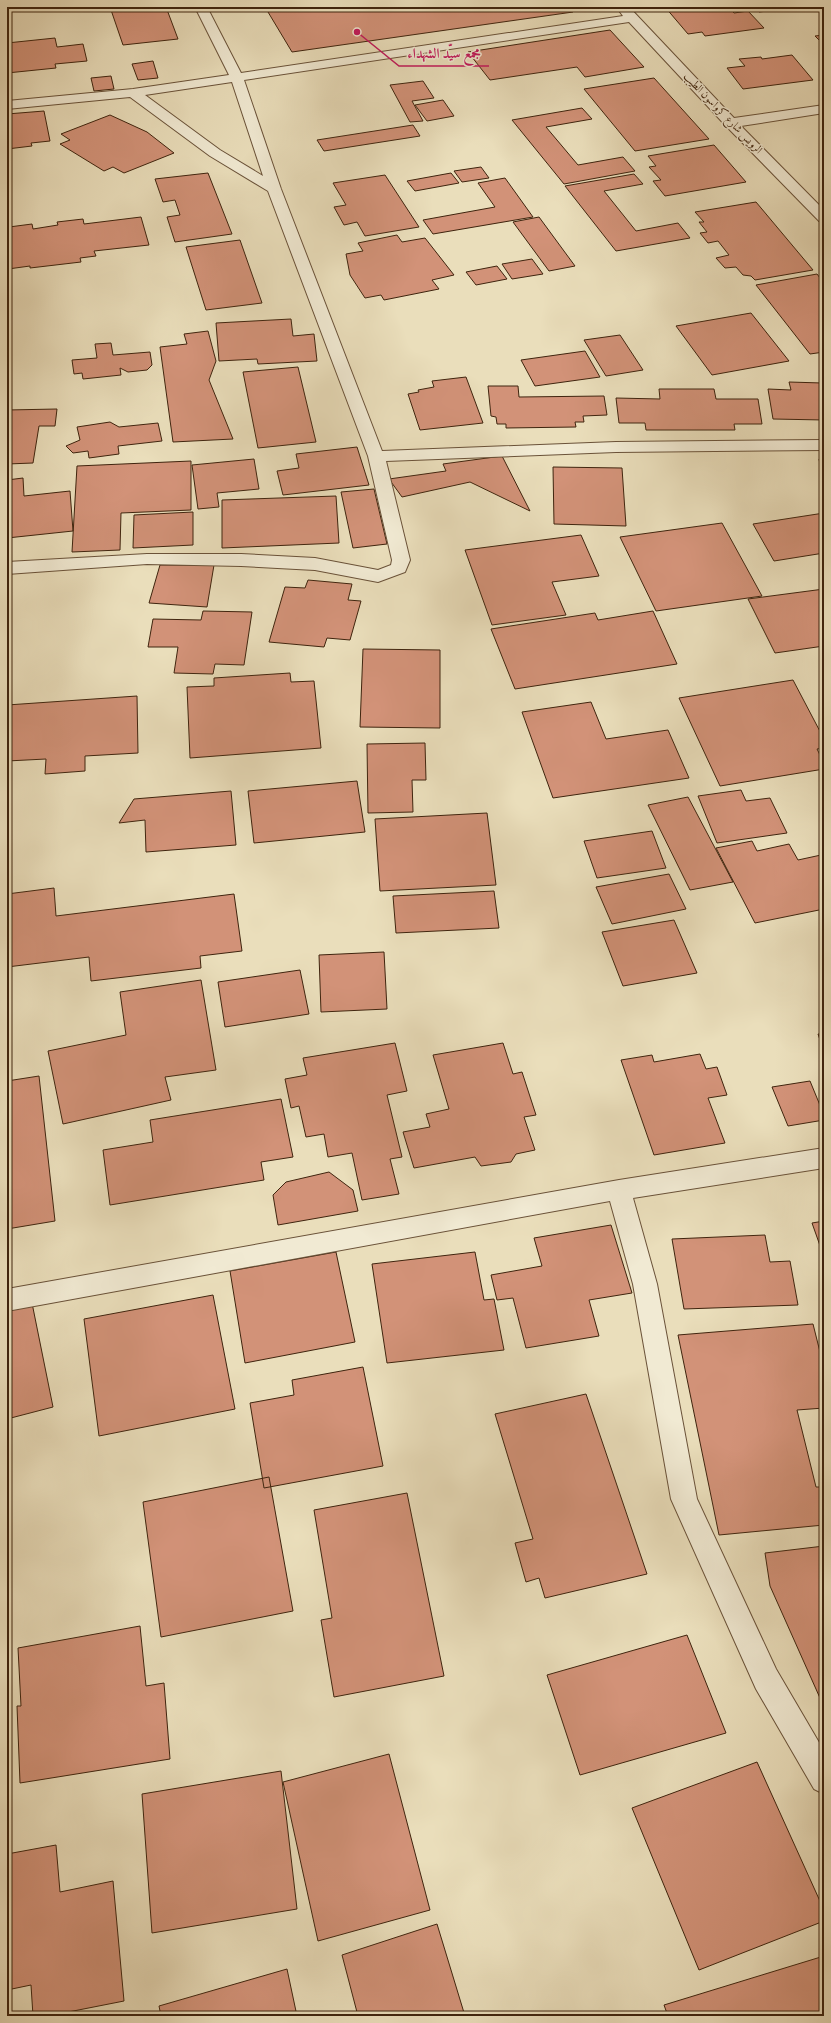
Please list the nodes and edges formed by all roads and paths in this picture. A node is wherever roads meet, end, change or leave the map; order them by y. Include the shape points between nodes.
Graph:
1 (200, 7) edge
2 (623, 7) edge
3 (633, 18) junction
4 (237, 78) junction
5 (133, 93) junction
6 (7, 105) edge
7 (824, 109) edge
8 (731, 123) junction
9 (274, 189) junction
10 (824, 218) edge
11 (824, 445) edge
12 (376, 456) junction
13 (7, 568) edge
14 (824, 1158) edge
15 (619, 1190) junction
16 (7, 1300) edge
17 (824, 1779) edge

1 - 4 street
2 - 3 street, الرويس شارع كرواسون الطيب
3 - 4 street
3 - 8 street, الرويس شارع كرواسون الطيب
4 - 5 street
4 - 9 street
5 - 6 street
5 - 9 street via 215,153
7 - 8 street
8 - 10 street, الرويس شارع كرواسون الطيب
9 - 12 street
11 - 12 street via 624,447
12 - 13 street via 402,560 399,568 389,573 378,576 315,564 241,560 147,559
14 - 15 street
15 - 16 street
15 - 17 street via 645,1284 684,1499 766,1679

